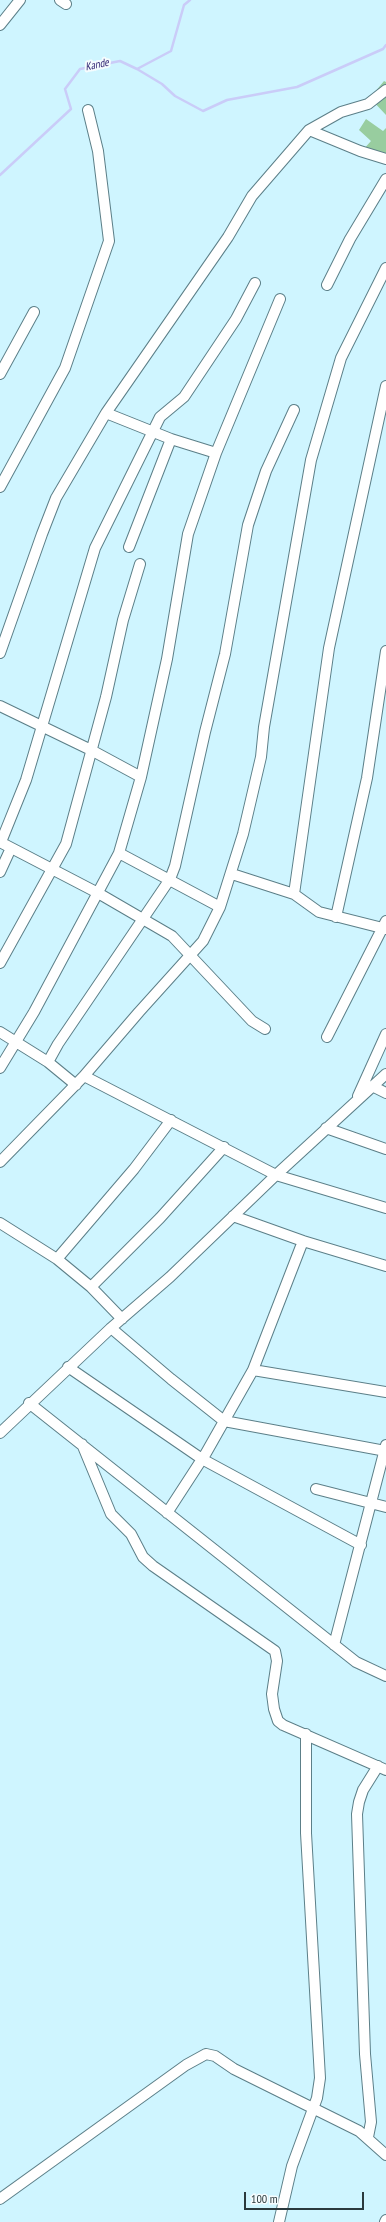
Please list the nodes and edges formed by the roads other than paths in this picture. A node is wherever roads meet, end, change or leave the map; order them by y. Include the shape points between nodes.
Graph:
1 (20, 0) edge
2 (0, 25) edge
3 (386, 90) edge
4 (88, 110) dead end
5 (309, 130) junction
6 (386, 159) edge
7 (386, 179) edge
8 (386, 268) edge
9 (255, 284) dead end
10 (327, 285) dead end
11 (280, 299) dead end
12 (34, 312) dead end
13 (0, 374) edge
14 (386, 386) edge
15 (294, 410) dead end
16 (106, 413) junction
17 (152, 432) junction
18 (171, 439) junction
19 (216, 453) junction
20 (0, 487) edge
21 (129, 547) dead end
22 (140, 564) dead end
23 (386, 651) edge
24 (0, 653) edge
25 (0, 706) edge
26 (42, 727) junction
27 (91, 750) junction
28 (141, 777) junction
29 (0, 842) edge
30 (11, 848) junction
31 (119, 852) junction
32 (51, 869) junction
33 (0, 872) edge
34 (232, 874) junction
35 (170, 879) junction
36 (98, 893) junction
37 (294, 894) junction
38 (220, 907) junction
39 (336, 917) junction
40 (144, 919) junction
41 (385, 926) edge
42 (191, 955) junction
43 (0, 963) edge
44 (265, 1029) dead end
45 (0, 1032) edge
46 (386, 1034) edge
47 (327, 1037) dead end
48 (17, 1042) junction
49 (48, 1062) junction
50 (0, 1068) edge
51 (386, 1074) edge
52 (84, 1076) junction
53 (76, 1085) junction
54 (372, 1086) junction
55 (386, 1093) edge
56 (356, 1100) junction
57 (171, 1120) junction
58 (326, 1128) junction
59 (224, 1147) junction
60 (386, 1149) edge
61 (0, 1162) edge
62 (276, 1174) junction
63 (386, 1208) edge
64 (233, 1216) junction
65 (0, 1223) edge
66 (303, 1241) junction
67 (57, 1259) junction
68 (386, 1266) edge
69 (91, 1287) junction
70 (122, 1319) junction
71 (111, 1328) junction
72 (68, 1368) junction
73 (253, 1370) junction
74 (386, 1392) edge
75 (29, 1403) junction
76 (224, 1421) junction
77 (0, 1433) edge
78 (82, 1444) junction
79 (386, 1449) edge
80 (202, 1459) junction
81 (316, 1489) dead end
82 (371, 1505) junction
83 (386, 1507) edge
84 (167, 1513) junction
85 (361, 1545) junction
86 (334, 1645) junction
87 (386, 1676) edge
88 (306, 1734) junction
89 (382, 1768) edge
90 (313, 2108) junction
91 (368, 2138) junction
92 (386, 2155) edge
93 (0, 2199) edge
94 (279, 2222) edge

1 - 2 street
3 - 5 street via 368,104 341,112
4 - 20 street via 98,151 109,241 65,368
5 - 6 street
5 - 16 street via 252,196 228,237
7 - 10 street via 350,239
8 - 34 street via 341,358 311,460 260,757
9 - 17 street via 236,320 184,397 163,413
11 - 19 street
12 - 13 street
14 - 37 street via 329,648
15 - 35 street via 266,471 248,525 225,654 189,810
16 - 17 street
16 - 24 street via 56,498
17 - 18 street
17 - 26 street via 95,548
18 - 19 street
18 - 21 street
19 - 28 street via 188,534 179,597
22 - 27 street via 123,620
23 - 39 street via 367,778
25 - 26 street
26 - 27 street
26 - 29 street via 26,780
27 - 28 street
27 - 32 street via 66,844
28 - 31 street
29 - 30 street
30 - 32 street
30 - 33 street
31 - 35 street
31 - 36 street
32 - 36 street
32 - 43 street
34 - 37 street
34 - 38 street
35 - 38 street
35 - 40 street
36 - 40 street
36 - 48 street
37 - 39 street via 318,912
38 - 42 street via 203,941
39 - 41 street
40 - 42 street via 172,936
40 - 49 street
41 - 47 street
42 - 44 street via 197,965 252,1021
42 - 52 street
45 - 48 street
46 - 56 street
48 - 49 street
48 - 50 street
49 - 53 street
51 - 54 street
52 - 53 street
52 - 57 street
53 - 61 street
54 - 55 street
54 - 56 street
56 - 58 street
57 - 59 street
57 - 67 street via 134,1169
58 - 60 street
58 - 62 street
59 - 62 street
59 - 69 street via 160,1218
62 - 63 street
62 - 64 street
64 - 66 street
64 - 70 street
65 - 67 street
66 - 68 street
66 - 73 street
67 - 69 street
69 - 70 street
70 - 71 street
71 - 72 street
71 - 76 street
72 - 75 street
72 - 80 street
73 - 74 street
73 - 76 street
75 - 77 street
75 - 78 street
76 - 79 street
76 - 80 street
78 - 84 street
78 - 88 street via 111,1514 131,1534 143,1557 275,1650 277,1654 272,1694 276,1718 282,1725
79 - 82 street
80 - 84 street
80 - 85 street
81 - 82 street
82 - 83 street
82 - 85 street
84 - 86 street via 216,1549
85 - 86 street
86 - 87 street via 356,1662
88 - 89 street
88 - 90 street via 306,1833 320,2070 317,2098
89 - 91 street via 363,1790 357,1814 365,2038 371,2122
90 - 91 street
90 - 93 street via 234,2069 215,2056 206,2054 186,2065
90 - 94 street via 292,2166
91 - 92 street

